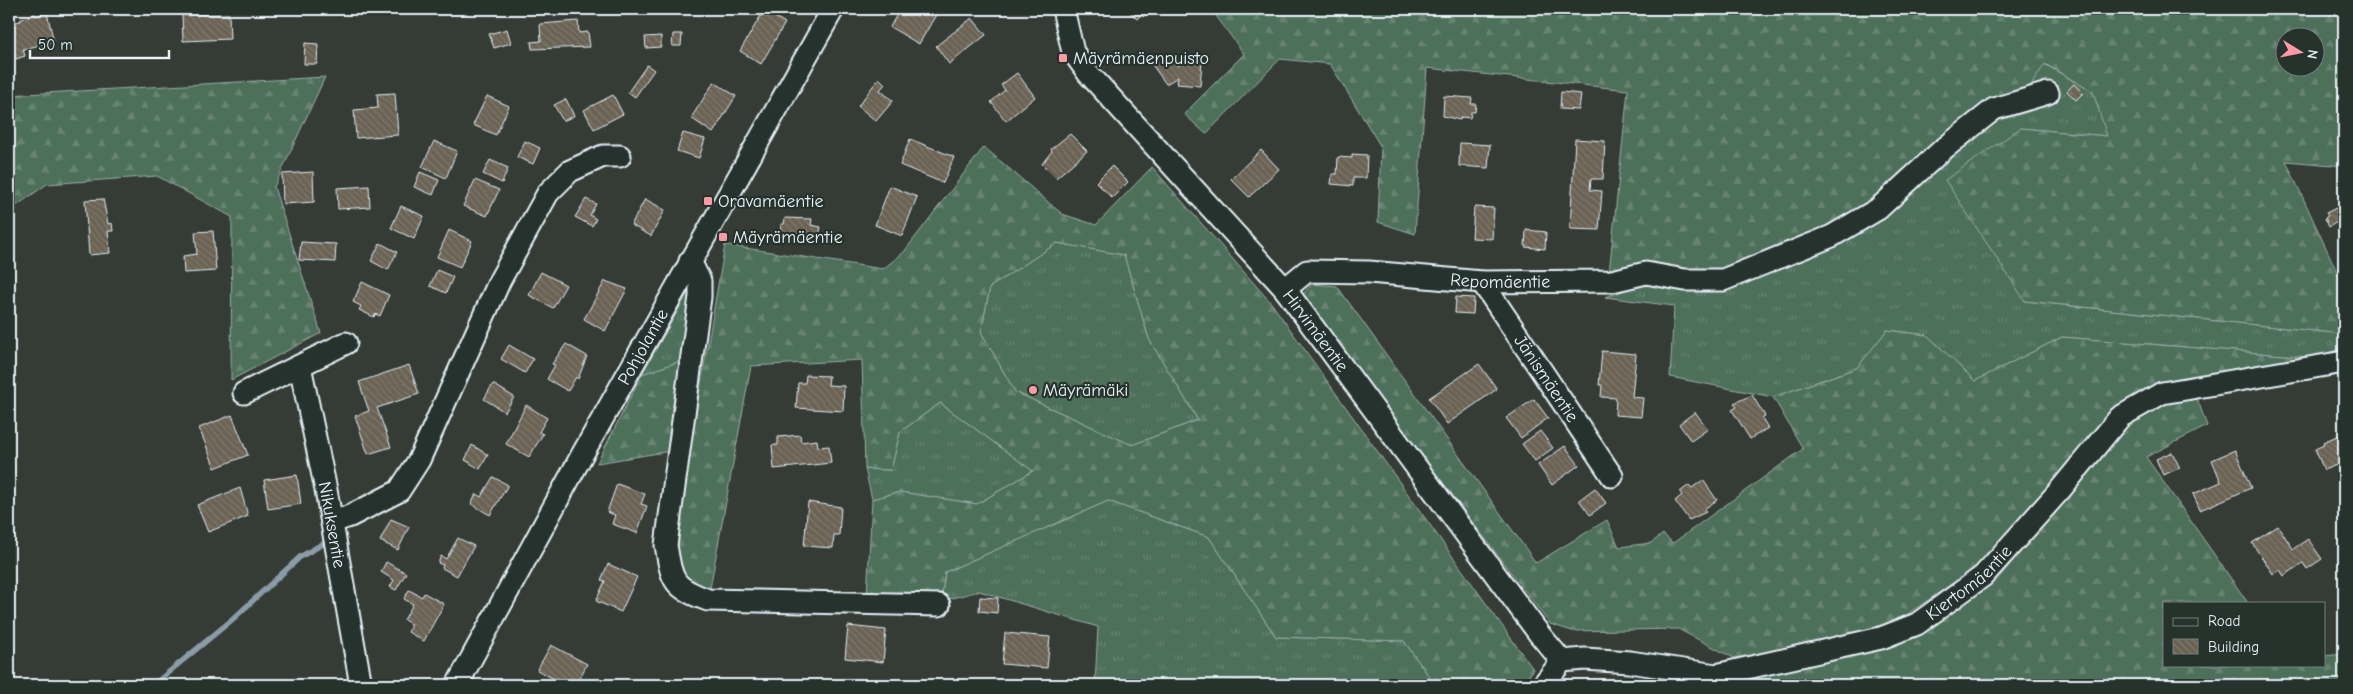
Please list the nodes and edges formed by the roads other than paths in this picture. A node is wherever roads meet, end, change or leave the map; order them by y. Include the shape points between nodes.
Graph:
1 (833, 9) edge
2 (1063, 9) edge
3 (2048, 93) dead end
4 (620, 156) dead end
5 (690, 261) junction
6 (1482, 282) junction
7 (1284, 289) junction
8 (346, 342) dead end
9 (2344, 362) edge
10 (300, 366) junction
11 (244, 393) dead end
12 (1612, 476) dead end
13 (332, 522) junction
14 (939, 605) dead end
15 (1562, 662) junction
16 (361, 685) edge
17 (457, 685) edge
18 (1543, 685) edge

1 - 5 street, Pohjolantie
2 - 7 street, Hirvimäentie via 1073,52 1088,73
3 - 6 street, Repomäentie via 1994,108 1878,209 1832,236 1723,280 1685,280 1646,273 1612,281
4 - 13 street via 603,156 570,171 548,193 500,280 408,480 399,491
5 - 14 street via 700,281 700,297 666,545 671,576 684,591 708,600
5 - 17 street, Pohjolantie
6 - 7 street, Repomäentie via 1369,272 1307,271
6 - 12 street, Jänismäentie
7 - 15 street, Hirvimäentie
8 - 10 street
9 - 15 street, Kiertomäentie via 2162,393 2136,406 2120,417 1983,576 1917,624 1881,638 1716,675 1630,662
10 - 11 street
10 - 13 street, Nikuksentie
13 - 16 street, Nikuksentie
15 - 18 street

